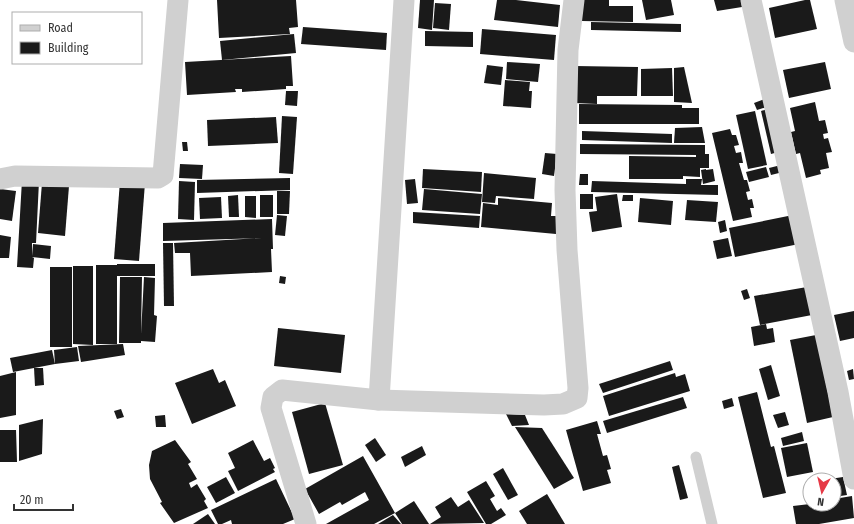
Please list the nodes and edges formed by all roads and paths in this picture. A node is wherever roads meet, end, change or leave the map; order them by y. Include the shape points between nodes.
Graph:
1 (178, 0) edge
2 (404, 0) edge
3 (574, 0) edge
4 (751, 0) edge
5 (845, 0) edge
6 (854, 42) edge
7 (0, 179) edge
8 (379, 400) junction
9 (696, 457) dead end
10 (854, 479) edge
11 (306, 524) edge
12 (712, 524) edge

1 - 7 street via 164,175 158,178 15,176
2 - 8 street
3 - 8 street via 568,50 565,190 577,398 563,404 544,405
4 - 10 street via 838,392
5 - 6 street
8 - 11 street via 282,390 273,397 271,408
9 - 12 lane

